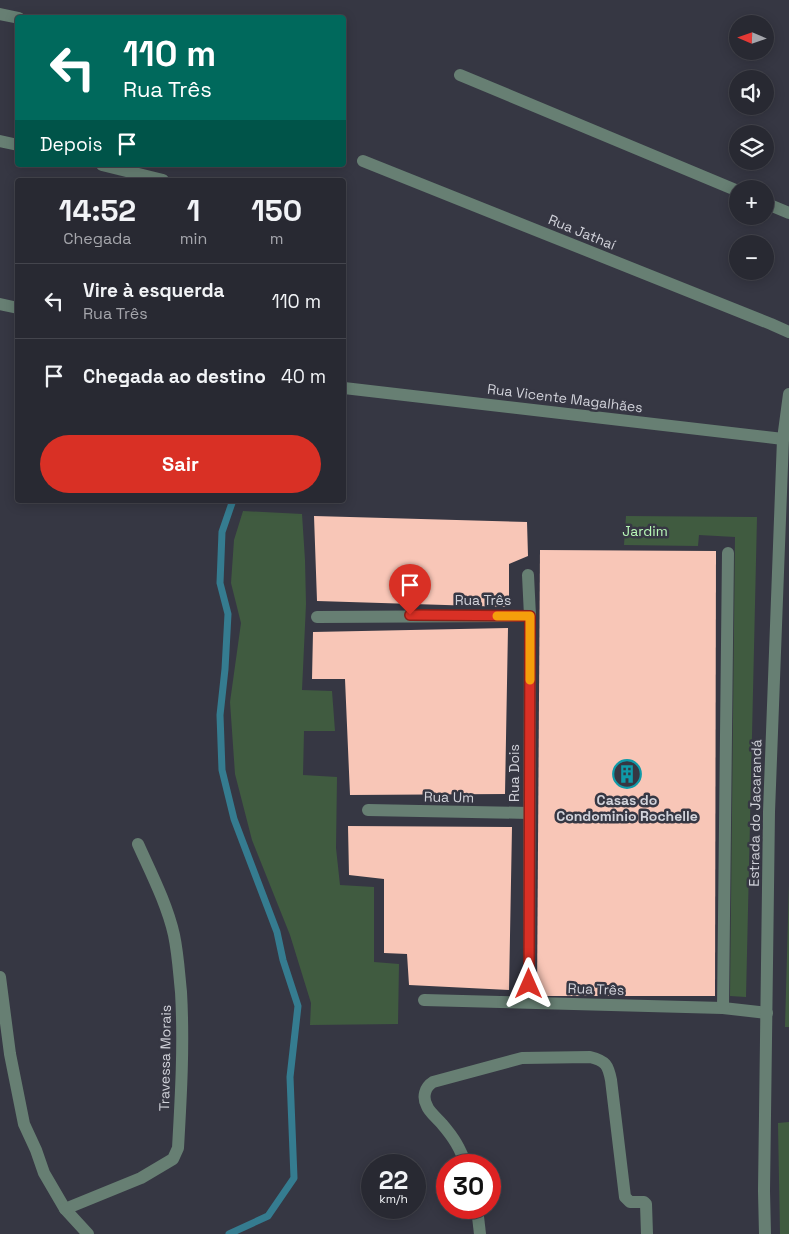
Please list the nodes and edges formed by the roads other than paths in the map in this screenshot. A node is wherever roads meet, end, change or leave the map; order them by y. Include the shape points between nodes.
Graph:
1 (0, 14) edge
2 (15, 17) edge
3 (460, 75) dead end
4 (0, 141) edge
5 (15, 144) edge
6 (363, 161) dead end
7 (110, 167) edge
8 (155, 178) edge
9 (729, 187) edge
10 (774, 207) edge
11 (789, 213) edge
12 (0, 304) edge
13 (15, 307) edge
14 (789, 332) edge
15 (346, 388) edge
16 (789, 394) edge
17 (783, 439) junction
18 (728, 553) dead end
19 (528, 574) dead end
20 (317, 616) dead end
21 (530, 616) junction
22 (368, 810) dead end
23 (529, 813) junction
24 (138, 844) dead end
25 (0, 977) edge
26 (424, 1000) dead end
27 (529, 1002) junction
28 (723, 1008) junction
29 (767, 1012) junction
30 (463, 1154) edge
31 (65, 1209) junction
32 (478, 1219) edge
33 (88, 1234) edge
34 (480, 1234) edge
35 (647, 1234) edge
36 (765, 1234) edge

1 - 2 street
3 - 9 street
4 - 5 street
6 - 14 street, Rua Jathaí
7 - 8 street
10 - 11 street
12 - 13 street
15 - 17 street, Rua Vicente Magalhães
16 - 17 street, Estrada do Jacarandá
17 - 29 street, Estrada do Jacarandá via 769,812
18 - 28 street
19 - 21 street, Rua Dois
20 - 21 street, Rua Três
21 - 23 street, Rua Dois
22 - 23 street, Rua Um
23 - 27 street, Rua Dois
24 - 31 street, Travessa Morais via 168,915 177,954 182,1021 178,1148 173,1159 141,1178
25 - 31 street via 10,1054 24,1124 44,1173
26 - 27 street, Rua Três
27 - 28 street, Rua Três
28 - 29 street, Rua Três
29 - 36 street, Estrada do Jacarandá
30 - 35 street via 426,1106 425,1093 433,1082 522,1058 590,1057 600,1060 609,1071 611,1080 625,1197 630,1202 646,1204
31 - 33 street
32 - 34 street

